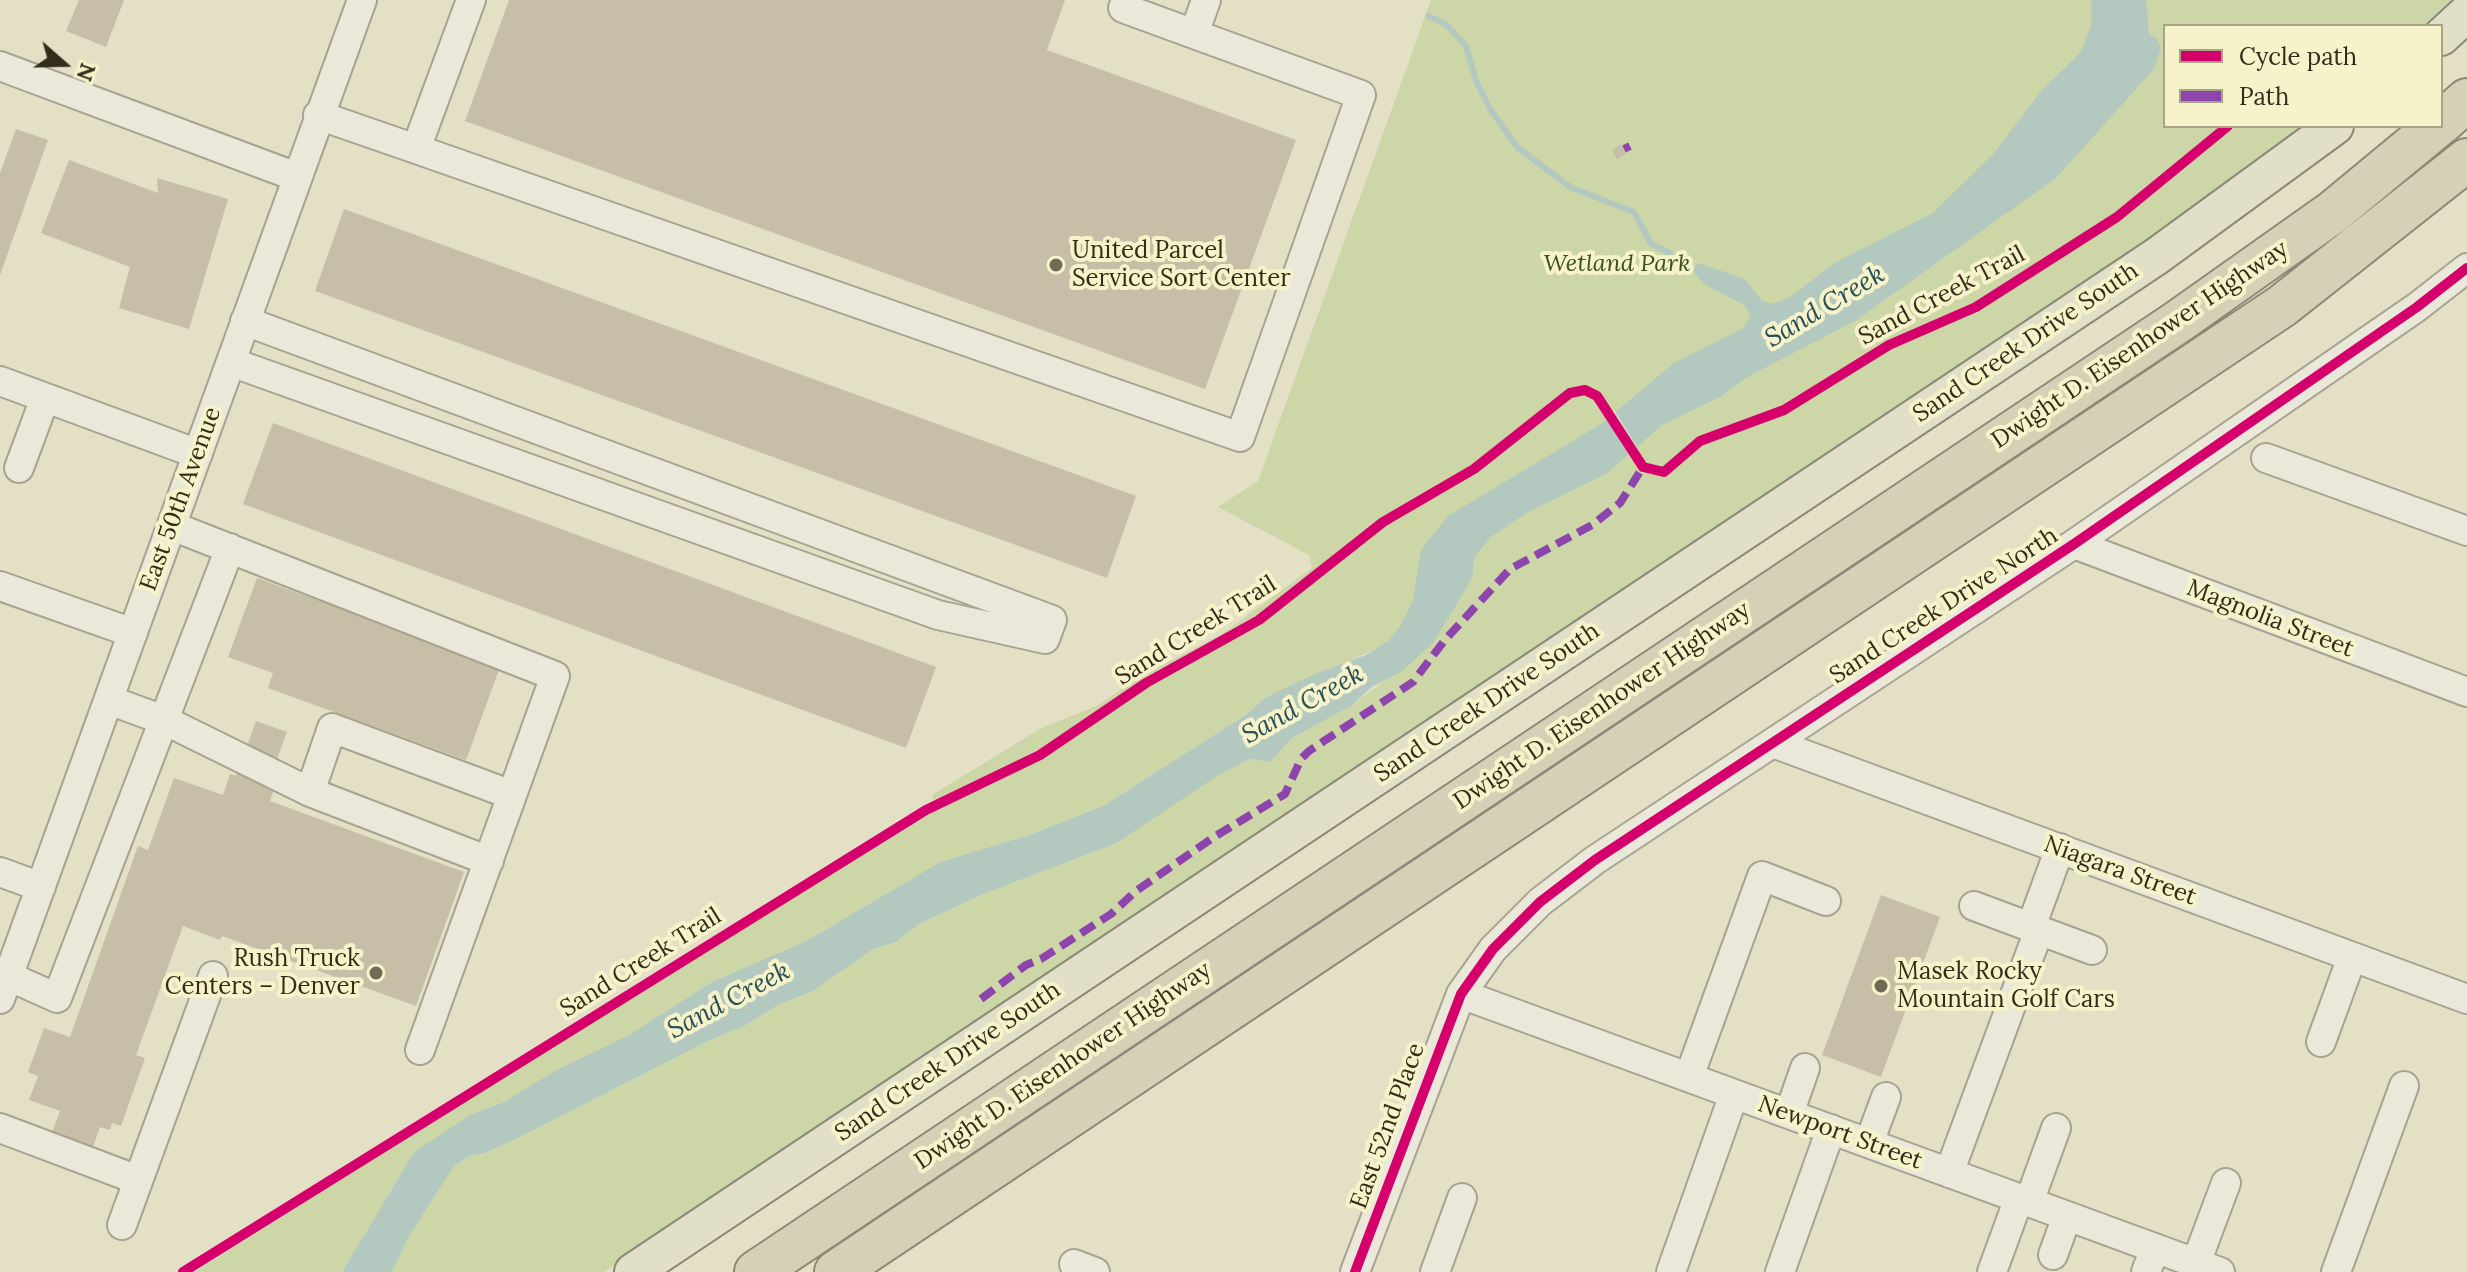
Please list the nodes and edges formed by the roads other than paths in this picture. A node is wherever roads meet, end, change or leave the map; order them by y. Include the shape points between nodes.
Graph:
1 (362, 0) edge
2 (471, 0) edge
3 (1126, 0) edge
4 (1206, 0) edge
5 (2467, 13) edge
6 (1194, 34) junction
7 (2443, 35) edge
8 (0, 66) edge
9 (2467, 100) edge
10 (318, 115) junction
11 (2443, 121) edge
12 (2332, 128) edge
13 (2434, 128) edge
14 (416, 149) junction
15 (2467, 160) edge
16 (297, 177) junction
17 (2467, 268) edge
18 (245, 321) junction
19 (231, 362) junction
20 (0, 381) edge
21 (45, 398) junction
22 (198, 454) junction
23 (2266, 458) dead end
24 (19, 468) dead end
25 (172, 526) junction
26 (2467, 531) edge
27 (2074, 544) junction
28 (230, 548) junction
29 (0, 586) edge
30 (133, 633) junction
31 (2467, 692) edge
32 (109, 700) junction
33 (166, 721) junction
34 (1773, 743) junction
35 (310, 792) junction
36 (512, 795) junction
37 (2060, 848) junction
38 (489, 861) junction
39 (0, 872) edge
40 (41, 887) junction
41 (1826, 901) dead end
42 (1974, 906) dead end
43 (2035, 928) junction
44 (2092, 950) dead end
45 (2352, 957) junction
46 (213, 976) dead end
47 (4, 987) edge
48 (1461, 994) junction
49 (2467, 999) edge
50 (2321, 1042) dead end
51 (420, 1050) dead end
52 (1805, 1068) dead end
53 (1689, 1077) junction
54 (2404, 1086) dead end
55 (1734, 1094) junction
56 (1886, 1097) dead end
57 (1789, 1114) junction
58 (0, 1128) edge
59 (2056, 1128) dead end
60 (1831, 1129) junction
61 (1869, 1143) junction
62 (1949, 1173) junction
63 (138, 1180) junction
64 (2226, 1183) dead end
65 (1462, 1198) dead end
66 (2024, 1200) junction
67 (2067, 1216) junction
68 (122, 1225) dead end
69 (2053, 1255) dead end
70 (2151, 1260) edge
71 (2213, 1270) edge
72 (633, 1272) edge
73 (756, 1272) edge
74 (836, 1272) edge
75 (1355, 1272) edge
76 (1435, 1272) edge
77 (1671, 1272) edge
78 (1780, 1272) edge
79 (1992, 1272) edge
80 (2336, 1272) edge

1 - 10 street, East 50th Avenue
2 - 14 street
3 - 6 street via 1123,8
4 - 6 street
5 - 7 main road
6 - 14 street via 1361,95 1240,437
8 - 16 street
9 - 11 highway, Dwight D. Eisenhower Highway
10 - 14 street
10 - 16 street, East 50th Avenue
12 - 72 main road, Sand Creek Drive South via 2169,248
13 - 73 highway, Dwight D. Eisenhower Highway via 2333,212 2179,321
15 - 74 highway, Dwight D. Eisenhower Highway via 2282,306
16 - 18 street, East 50th Avenue
17 - 27 street, Sand Creek Drive North
18 - 19 street, East 50th Avenue
18 - 19 street via 1052,620 1045,639 938,615
19 - 22 street, East 50th Avenue
20 - 21 street
21 - 22 street
21 - 24 street
22 - 25 street, East 50th Avenue
23 - 26 street
25 - 28 street
25 - 30 street, East 50th Avenue
27 - 31 street, Magnolia Street
27 - 34 street, Sand Creek Drive North
28 - 33 street
28 - 36 street via 555,676
29 - 30 street
30 - 32 street, East 50th Avenue
32 - 33 street
32 - 40 street, East 50th Avenue
33 - 35 street
33 - 47 street via 57,998
34 - 37 street, Niagara Street
34 - 48 street, Sand Creek Drive North via 1540,902 1493,949
35 - 36 street via 332,728
35 - 38 street
36 - 38 street
37 - 43 street
37 - 45 street, Niagara Street
38 - 51 street
39 - 40 street
40 - 47 street, East 50th Avenue
41 - 53 street via 1762,876
42 - 43 street
43 - 44 street
43 - 62 street
45 - 49 street, Niagara Street
45 - 50 street
46 - 63 street
48 - 53 street, Newport Street
48 - 75 street, East 52nd Place
52 - 57 street
53 - 55 street, Newport Street
54 - 80 street
55 - 57 street, Newport Street
55 - 77 street
56 - 61 street
57 - 60 street, Newport Street
58 - 63 street
59 - 66 street
60 - 61 street, Newport Street
60 - 78 street
61 - 62 street, Newport Street
62 - 66 street, Newport Street
63 - 68 street
64 - 71 street
65 - 76 street
66 - 67 street, Newport Street
66 - 79 street
67 - 69 street
67 - 70 street, Newport Street
70 - 71 street, Newport Street

